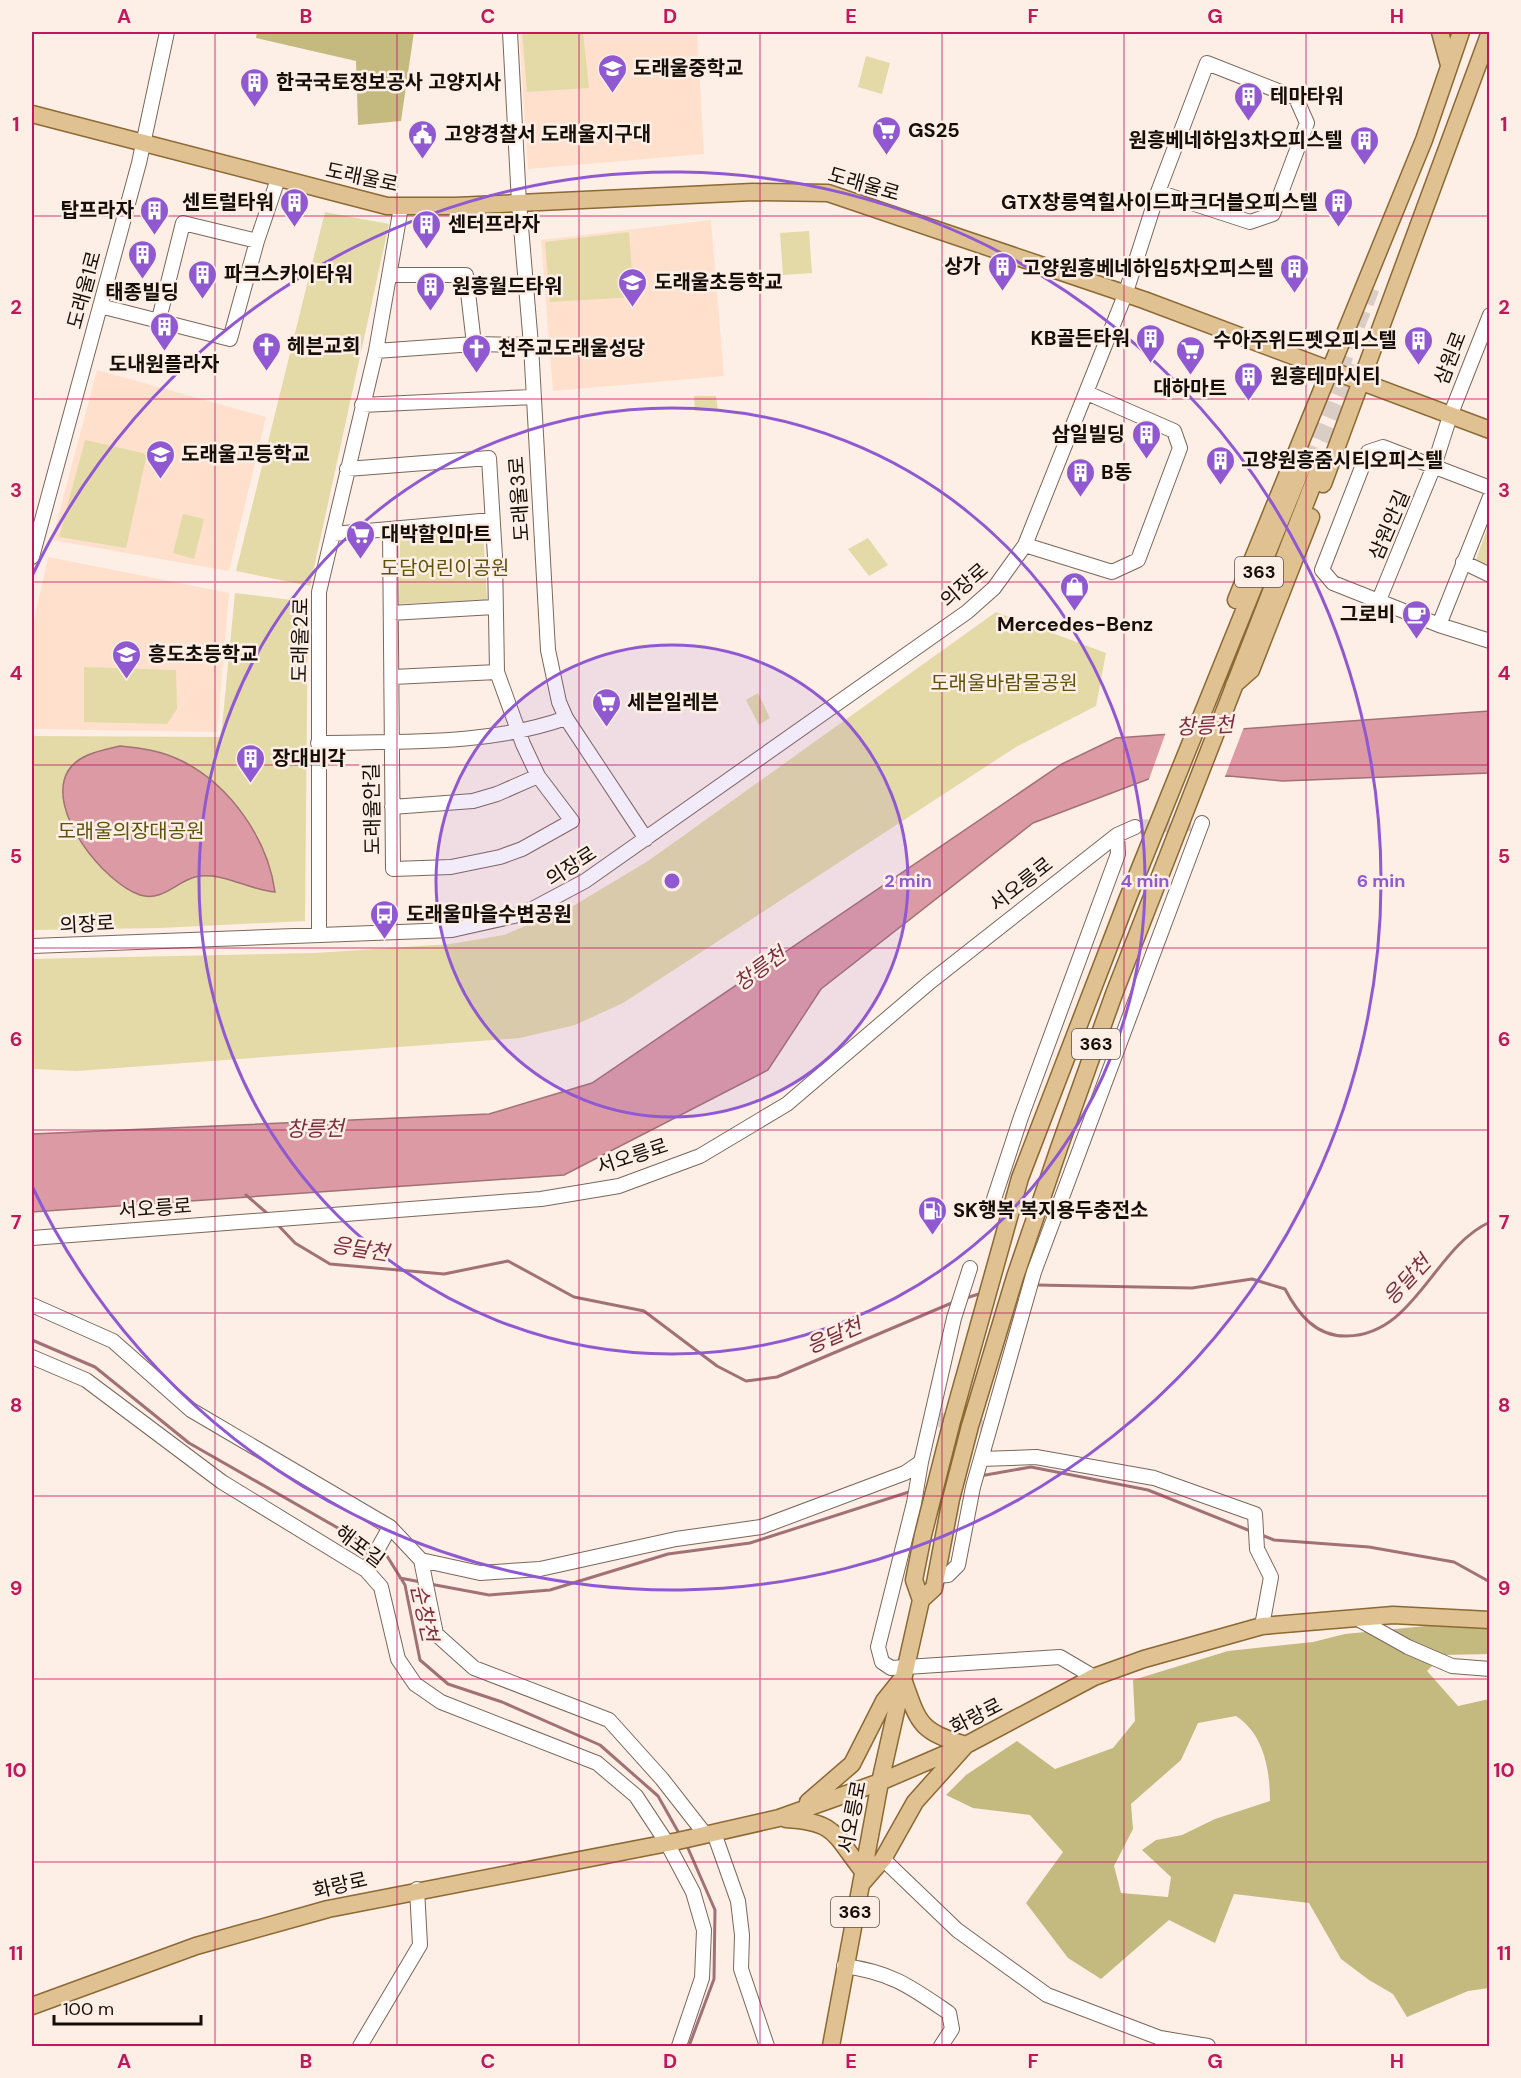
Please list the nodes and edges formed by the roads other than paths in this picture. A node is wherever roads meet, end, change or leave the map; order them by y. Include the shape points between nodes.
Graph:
1 (167, 32) edge
2 (510, 32) edge
3 (1440, 32) edge
4 (1461, 32) edge
5 (1490, 32) edge
6 (1490, 60) edge
7 (1449, 67) junction
8 (1475, 72) junction
9 (32, 114) edge
10 (142, 143) junction
11 (278, 179) junction
12 (1158, 192) junction
13 (519, 203) junction
14 (401, 207) junction
15 (257, 241) junction
16 (390, 275) junction
17 (1125, 295) junction
18 (100, 306) junction
19 (1490, 315) edge
20 (158, 323) junction
21 (474, 344) junction
22 (531, 345) junction
23 (376, 351) junction
24 (1337, 371) junction
25 (1361, 382) junction
26 (1087, 393) junction
27 (532, 397) junction
28 (362, 405) junction
29 (1450, 416) junction
30 (1490, 430) edge
31 (1434, 466) junction
32 (347, 469) junction
33 (1490, 488) edge
34 (1490, 497) edge
35 (492, 520) junction
36 (390, 530) junction
37 (333, 534) junction
38 (1025, 545) junction
39 (32, 557) edge
40 (1463, 562) junction
41 (1490, 575) edge
42 (1379, 600) junction
43 (494, 607) junction
44 (392, 613) junction
45 (1439, 625) junction
46 (1490, 641) edge
47 (498, 672) junction
48 (393, 677) junction
49 (1212, 686) junction
50 (1233, 687) junction
51 (566, 718) junction
52 (518, 731) junction
53 (390, 742) junction
54 (318, 743) junction
55 (538, 776) junction
56 (392, 807) junction
57 (1202, 823) dead end
58 (1135, 826) tunnel mouth
59 (1117, 835) junction
60 (646, 839) junction
61 (319, 935) junction
62 (32, 946) edge
63 (994, 1199) dead end
64 (32, 1238) edge
65 (970, 1268) dead end
66 (32, 1305) edge
67 (32, 1357) edge
68 (921, 1462) junction
69 (980, 1462) junction
70 (387, 1531) junction
71 (422, 1563) junction
72 (368, 1566) junction
73 (936, 1576) junction
74 (921, 1600) junction
75 (1356, 1618) junction
76 (1490, 1620) edge
77 (1262, 1626) junction
78 (1490, 1669) edge
79 (903, 1672) junction
80 (1094, 1677) junction
81 (966, 1745) junction
82 (880, 1782) junction
83 (779, 1818) junction
84 (692, 1838) junction
85 (882, 1859) junction
86 (862, 1878) junction
87 (417, 1889) junction
88 (844, 1966) junction
89 (32, 2006) edge
90 (829, 2045) edge
91 (360, 2046) edge
92 (679, 2046) edge
93 (767, 2046) edge
94 (941, 2046) edge
95 (1208, 2046) edge

1 - 10 street, 도래울1로
2 - 13 street, 도래울3로
3 - 7 main road
4 - 7 main road
5 - 8 main road
6 - 8 main road
7 - 24 main road
8 - 25 main road
9 - 10 main road, 도래울로
10 - 11 main road, 도래울로
10 - 18 street, 도래울1로
11 - 14 main road, 도래울로
11 - 15 street
12 - 12 street, 의장로 via 1207,63 1296,98 1307,123 1273,214 1250,222
12 - 17 street, 의장로
13 - 14 main road, 도래울로
13 - 17 main road, 도래울로 via 753,192 828,193
13 - 22 street, 도래울3로
14 - 16 street, 도래울2로
15 - 20 street via 230,339
15 - 20 street via 183,224
16 - 21 street via 466,275
16 - 23 street, 도래울2로
17 - 24 main road, 도래울로
17 - 26 street, 의장로
18 - 20 street
18 - 39 street, 도래울1로
19 - 29 street, 삼원로
21 - 22 street
21 - 23 street
22 - 27 street, 도래울3로
23 - 28 street, 도래울2로
24 - 25 main road, 삼원로
24 - 49 main road via 1249,565 1214,660
25 - 29 main road, 삼원로
25 - 50 main road via 1251,670
26 - 38 street, 의장로
26 - 38 street via 1174,431 1180,448 1138,560 1112,572
27 - 28 street
27 - 51 street, 도래울3로 via 548,650
28 - 32 street, 도래울2로
29 - 30 main road, 삼원로
29 - 31 street, 삼원안길
31 - 33 street
31 - 42 street, 삼원안길
31 - 42 street via 1383,447 1368,452 1322,570 1333,583
32 - 35 street, 도래울안길 via 489,458
32 - 37 street, 도래울2로
34 - 40 street
35 - 36 street
35 - 43 street, 도래울안길
36 - 37 street
36 - 44 street, 도래울안길
37 - 54 street, 도래울2로 via 319,592
38 - 60 street, 의장로 via 994,588 967,612
40 - 41 street
40 - 45 street
42 - 45 street
43 - 44 street
43 - 47 street, 도래울안길
44 - 48 street, 도래울안길
45 - 46 street
47 - 48 street
47 - 52 street, 도래울안길
48 - 53 street, 도래울안길
49 - 50 main road, 363 via 1312,463
49 - 74 main road, 서오릉로 / 363 via 1020,1178 914,1580
50 - 73 main road, 서오릉로 / 363 via 1114,994 1015,1277 951,1499
51 - 52 street, 도래울안길
51 - 60 street, 도래울3로
52 - 53 street, 도래울안길 via 449,741
52 - 55 street, 도래울안길
53 - 54 street, 도래울안길
53 - 56 street, 도래울안길
54 - 61 street, 도래울2로
55 - 56 street via 473,801
55 - 56 street, 도래울안길 via 572,821 522,849 476,862 393,869
57 - 69 street via 1030,1285 986,1428
58 - 59 street, 서오릉로
59 - 63 street via 1118,854
59 - 64 street, 서오릉로 via 922,989 787,1104 700,1156 619,1186 541,1199
60 - 61 street, 의장로 via 566,894 502,921 452,930
61 - 62 street, 의장로
65 - 68 street via 954,1318 935,1419
66 - 70 street via 113,1341 191,1410
67 - 72 street, 해포길 via 86,1380 222,1482
68 - 71 street via 905,1473 762,1527 676,1539 540,1569 480,1573
68 - 79 street via 878,1647 882,1662
69 - 73 street via 958,1565 948,1575
69 - 77 street via 1036,1457 1154,1478 1255,1514 1257,1549 1271,1577
70 - 71 street
70 - 72 street
71 - 84 street via 436,1634 474,1668 609,1720 662,1779
72 - 84 street, 해포길 via 381,1587 398,1659 415,1684 441,1702 597,1763
73 - 74 main road, 서오릉로 / 363 via 934,1588
74 - 79 main road, 서오릉로 / 363
75 - 76 main road, 화랑로 via 1392,1615
75 - 77 main road, 화랑로
75 - 78 street via 1452,1666
77 - 80 main road, 화랑로
79 - 80 street via 1060,1657
79 - 81 main road via 919,1720 927,1730
79 - 82 main road, 서오릉로 / 363
79 - 83 main road via 852,1764 820,1794
80 - 81 main road, 화랑로
81 - 82 main road, 화랑로
81 - 85 main road via 915,1802
82 - 83 main road, 화랑로
82 - 86 main road, 서오릉로 / 363
83 - 84 main road, 화랑로
83 - 86 main road via 827,1826 840,1838
84 - 87 main road, 화랑로
84 - 92 street via 693,1892 704,1930 702,1978
84 - 93 street via 738,1901 741,1969
85 - 86 main road
85 - 95 street via 957,1930 1047,1995 1160,2038
86 - 88 main road, 서오릉로 / 363
87 - 89 main road, 화랑로 via 196,1946
87 - 91 street via 420,1945
88 - 90 main road, 서오릉로 / 363
88 - 94 street via 871,1969 903,1981 949,2013 952,2029

